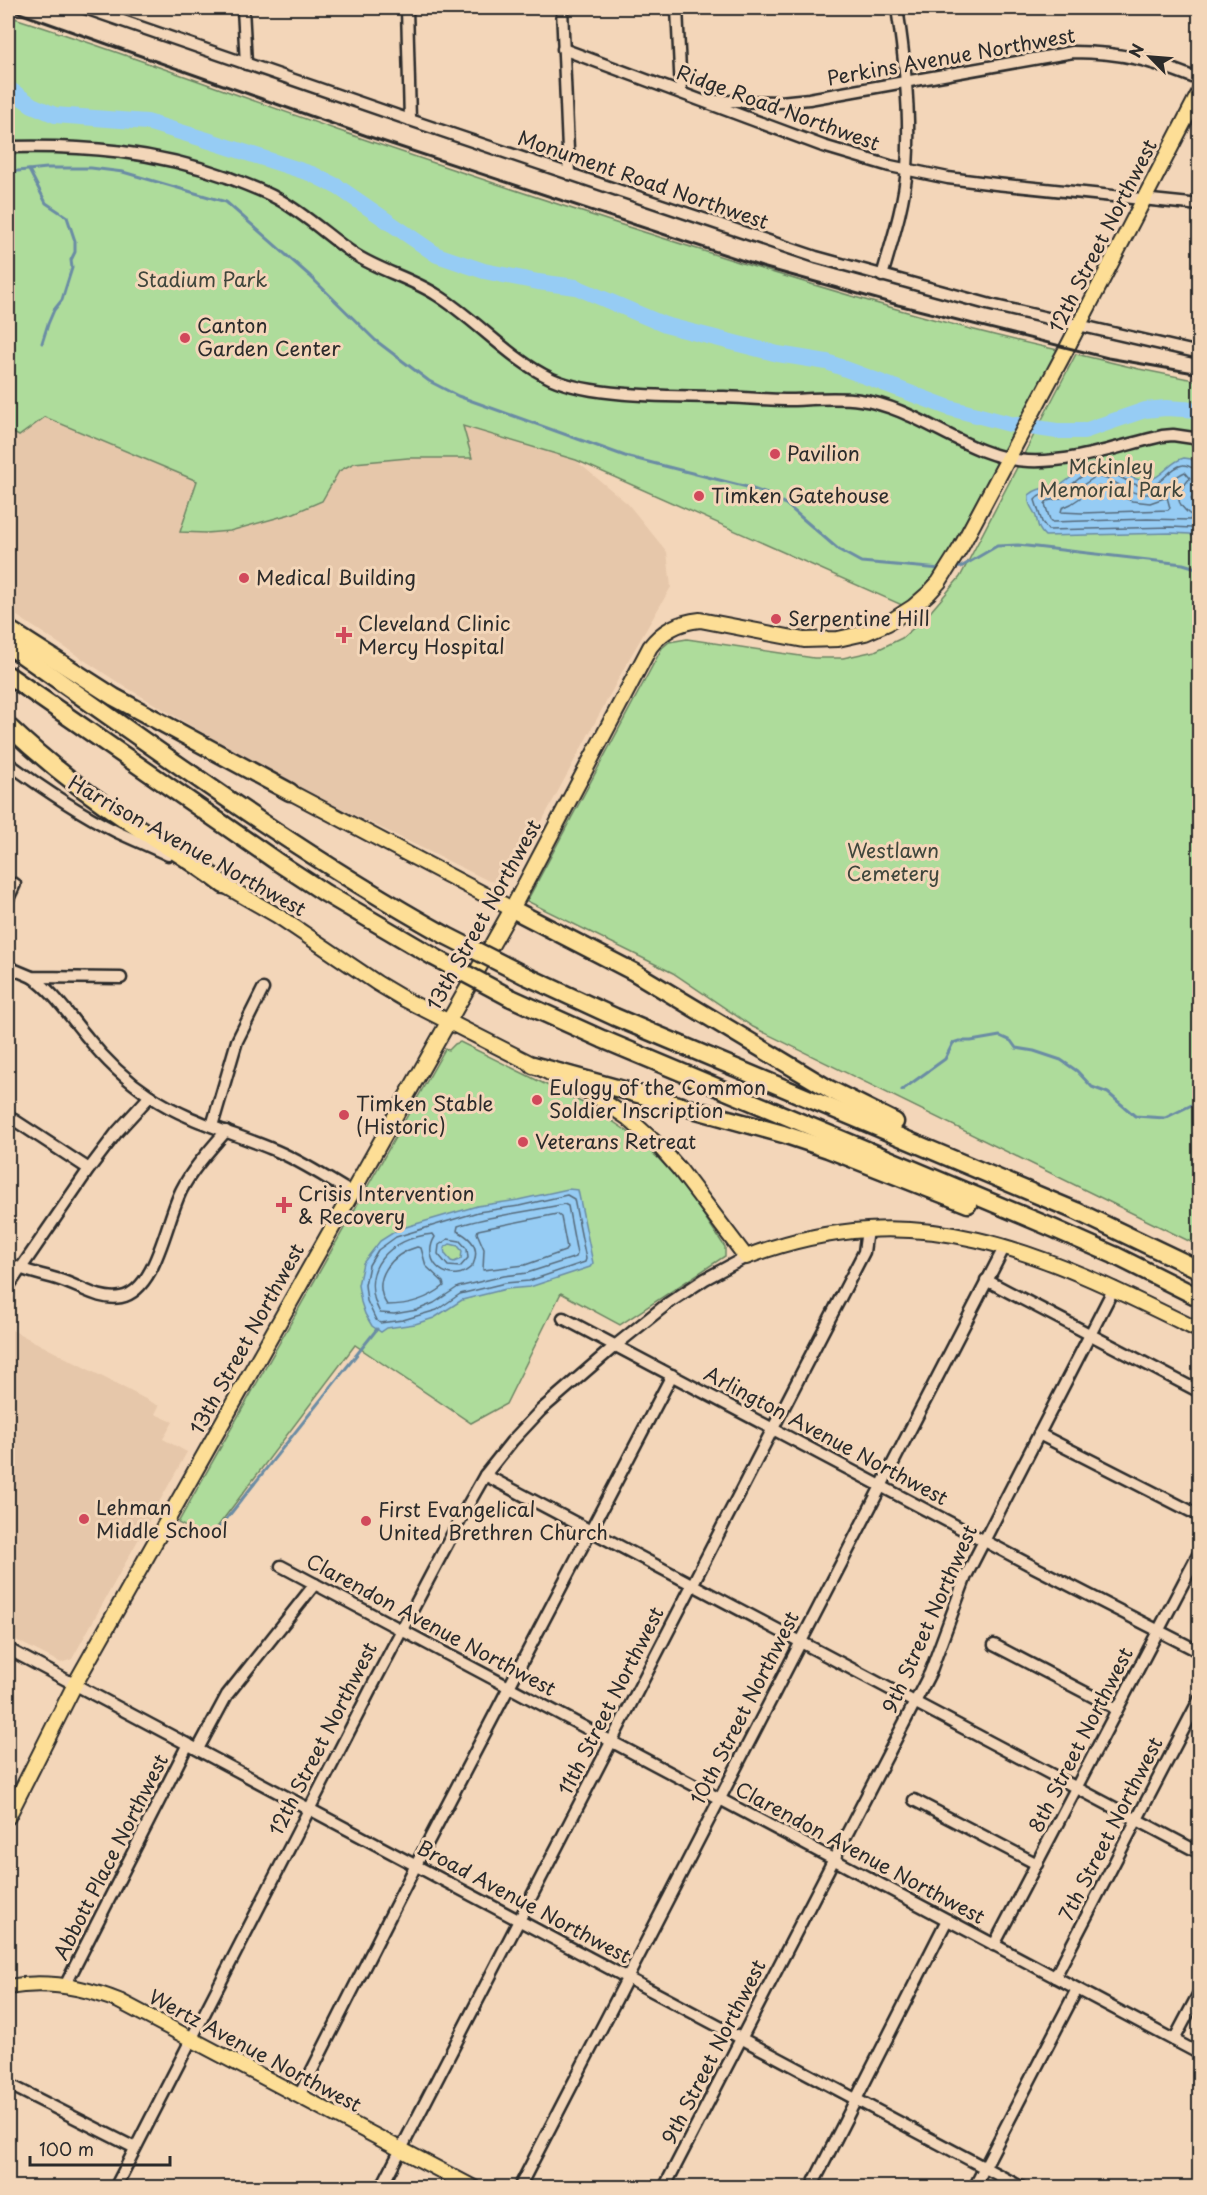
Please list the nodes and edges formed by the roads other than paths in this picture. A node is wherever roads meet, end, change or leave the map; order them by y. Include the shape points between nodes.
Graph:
1 (85, 8) edge
2 (243, 8) edge
3 (407, 8) edge
4 (562, 8) edge
5 (677, 8) edge
6 (897, 8) edge
7 (563, 50) junction
8 (246, 64) junction
9 (1200, 80) edge
10 (906, 82) junction
11 (1200, 91) edge
12 (681, 92) junction
13 (704, 100) junction
14 (411, 120) junction
15 (8, 147) edge
16 (907, 170) junction
17 (569, 174) junction
18 (1144, 199) junction
19 (1200, 204) edge
20 (882, 276) junction
21 (1078, 326) junction
22 (1200, 353) edge
23 (1200, 438) edge
24 (1011, 454) junction
25 (8, 629) edge
26 (664, 633) joint
27 (8, 645) edge
28 (8, 675) edge
29 (8, 726) edge
30 (8, 763) edge
31 (290, 792) joint
32 (15, 884) dead end
33 (224, 885) junction
34 (8, 899) edge
35 (512, 909) junction
36 (8, 967) edge
37 (32, 977) junction
38 (121, 978) dead end
39 (263, 988) dead end
40 (447, 1021) junction
41 (532, 1065) junction
42 (150, 1096) junction
43 (8, 1116) edge
44 (212, 1126) junction
45 (226, 1131) junction
46 (89, 1169) junction
47 (352, 1193) junction
48 (1052, 1200) junction
49 (867, 1230) junction
50 (1005, 1246) junction
51 (1114, 1255) junction
52 (746, 1257) junction
53 (8, 1263) edge
54 (20, 1270) junction
55 (1200, 1270) edge
56 (986, 1280) junction
57 (8, 1287) edge
58 (1114, 1288) junction
59 (1200, 1298) edge
60 (563, 1318) dead end
61 (1200, 1330) edge
62 (1090, 1335) junction
63 (616, 1345) junction
64 (672, 1375) junction
65 (1200, 1392) edge
66 (773, 1429) junction
67 (1039, 1434) junction
68 (485, 1476) junction
69 (880, 1485) junction
70 (1200, 1516) edge
71 (591, 1531) junction
72 (983, 1540) junction
73 (1200, 1551) edge
74 (281, 1566) dead end
75 (315, 1584) junction
76 (692, 1584) junction
77 (401, 1630) junction
78 (1158, 1631) junction
79 (800, 1642) junction
80 (994, 1645) dead end
81 (8, 1649) edge
82 (1200, 1652) edge
83 (75, 1684) junction
84 (510, 1688) junction
85 (1200, 1698) edge
86 (915, 1702) junction
87 (1117, 1710) junction
88 (611, 1741) junction
89 (193, 1747) junction
90 (1076, 1788) junction
91 (718, 1798) junction
92 (914, 1800) dead end
93 (309, 1809) junction
94 (8, 1817) edge
95 (1136, 1820) junction
96 (1200, 1853) edge
97 (833, 1859) junction
98 (1037, 1864) junction
99 (416, 1865) junction
100 (520, 1920) junction
101 (947, 1920) junction
102 (994, 1945) junction
103 (626, 1977) junction
104 (1055, 1977) junction
105 (65, 1986) junction
106 (8, 1987) edge
107 (1077, 1989) junction
108 (1200, 1991) edge
109 (742, 2038) junction
110 (191, 2039) junction
111 (1174, 2040) junction
112 (1200, 2054) edge
113 (8, 2084) edge
114 (299, 2096) junction
115 (857, 2099) junction
116 (135, 2148) junction
117 (402, 2150) junction
118 (984, 2167) junction
119 (115, 2187) edge
120 (381, 2187) edge
121 (474, 2187) edge
122 (519, 2187) edge
123 (664, 2187) edge
124 (811, 2187) edge
125 (974, 2187) edge
126 (1023, 2187) edge

1 - 8 street, Monument Road Northwest
2 - 8 street
3 - 14 street
4 - 7 street
5 - 12 street
6 - 10 street
7 - 12 street, Ridge Road Northwest
7 - 17 street
8 - 14 street, Monument Road Northwest
9 - 10 street, Perkins Avenue Northwest via 1148,60 1073,52
10 - 13 street, Perkins Avenue Northwest via 808,99
10 - 16 street
11 - 18 main road, 12th Street Northwest
12 - 13 street, Ridge Road Northwest
13 - 16 street, Ridge Road Northwest via 823,146
14 - 17 street, Monument Road Northwest
15 - 24 street via 129,151 188,164 248,185 290,206 370,263 436,294 528,365 556,381 639,394 860,400 893,410 990,454
16 - 18 street, Ridge Road Northwest via 996,184
16 - 20 street
17 - 20 street, Monument Road Northwest
18 - 19 street, Ridge Road Northwest
18 - 21 main road, 12th Street Northwest
20 - 21 street, Monument Road Northwest
21 - 22 street, Monument Road Northwest
21 - 24 main road, 12th Street Northwest
23 - 24 street via 1162,436 1057,460 1033,461
24 - 26 main road, 12th Street Northwest via 939,582 913,607 888,623 838,639 804,640 706,620 687,622
25 - 31 highway via 114,697
26 - 35 main road, 13th Street Northwest via 646,652
27 - 48 highway, bridge via 296,844 445,935 625,1022
28 - 51 highway, bridge via 288,869 359,914 512,998
29 - 33 highway via 79,788 201,866
30 - 33 street, Harrison Avenue Northwest via 85,814
31 - 35 main road
32 - 34 street
33 - 40 main road, Harrison Avenue Northwest via 278,916 377,983
35 - 40 main road, 13th Street Northwest
35 - 48 highway via 655,984 850,1101 1012,1172
36 - 37 street
37 - 38 street
37 - 42 street via 57,999 112,1065
39 - 44 street via 237,1041
40 - 41 main road, Harrison Avenue Northwest
40 - 47 main road, 13th Street Northwest
41 - 51 highway via 783,1134 1033,1230
41 - 52 main road, Harrison Avenue Northwest via 597,1097 645,1131
42 - 44 street
42 - 46 street
43 - 46 street
44 - 45 street
45 - 47 street via 279,1152
45 - 54 street via 181,1191 150,1272 136,1290 107,1297
46 - 54 street
47 - 83 main road, 13th Street Northwest
48 - 55 highway
49 - 50 main road via 944,1233
49 - 52 main road via 789,1243
49 - 66 street, 11th Street Northwest via 864,1252
50 - 56 street, 10th Street Northwest
50 - 58 main road
51 - 59 highway
52 - 63 street, 12th Street Northwest via 668,1304
53 - 54 street
54 - 57 street
56 - 62 street
56 - 69 street, 10th Street Northwest
58 - 61 main road
58 - 62 street, 9th Street Northwest
60 - 63 street, Arlington Avenue Northwest
62 - 65 street
62 - 67 street, 9th Street Northwest
63 - 64 street, Arlington Avenue Northwest
63 - 68 street, 12th Street Northwest via 540,1410
64 - 66 street, Arlington Avenue Northwest
64 - 71 street
66 - 69 street, Arlington Avenue Northwest
66 - 76 street, 11th Street Northwest
67 - 70 street
67 - 72 street, 9th Street Northwest
68 - 71 street
68 - 77 street, 12th Street Northwest
69 - 72 street, Arlington Avenue Northwest
69 - 79 street, 10th Street Northwest
71 - 76 street
71 - 84 street
72 - 78 street, Arlington Avenue Northwest
72 - 86 street, 9th Street Northwest
73 - 78 street, 8th Street Northwest
74 - 75 street, Clarendon Avenue Northwest
75 - 77 street, Clarendon Avenue Northwest
75 - 89 street, Abbott Place Northwest via 227,1695
76 - 79 street
76 - 88 street, 11th Street Northwest
77 - 84 street, Clarendon Avenue Northwest
77 - 93 street, 12th Street Northwest
78 - 82 street, Arlington Avenue Northwest
78 - 87 street, 8th Street Northwest
79 - 86 street
79 - 91 street, 10th Street Northwest
80 - 87 street
81 - 83 street, Broad Avenue Northwest
83 - 89 street, Broad Avenue Northwest
83 - 94 main road, 13th Street Northwest
84 - 88 street, Clarendon Avenue Northwest
84 - 99 street
85 - 95 street, 7th Street Northwest
86 - 90 street
86 - 97 street, 9th Street Northwest
87 - 90 street, 8th Street Northwest
88 - 91 street, Clarendon Avenue Northwest
88 - 100 street, 11th Street Northwest
89 - 93 street, Broad Avenue Northwest
89 - 105 street, Abbott Place Northwest
90 - 95 street
90 - 98 street, 8th Street Northwest
91 - 97 street, Clarendon Avenue Northwest
91 - 103 street, 10th Street Northwest
92 - 98 street
93 - 99 street, Broad Avenue Northwest
93 - 110 street, 12th Street Northwest
95 - 96 street
95 - 104 street, 7th Street Northwest
97 - 101 street, Clarendon Avenue Northwest
97 - 109 street, 9th Street Northwest
98 - 102 street, 8th Street Northwest
99 - 100 street, Broad Avenue Northwest
99 - 114 street
100 - 103 street, Broad Avenue Northwest
100 - 117 street, 11th Street Northwest
101 - 102 street, Clarendon Avenue Northwest
101 - 115 street
102 - 104 street, Clarendon Avenue Northwest
103 - 109 street, Broad Avenue Northwest
103 - 122 street, 10th Street Northwest
104 - 107 street, Clarendon Avenue Northwest
105 - 106 main road, Wertz Avenue Northwest
105 - 110 main road, Wertz Avenue Northwest via 112,1999
107 - 111 street, Clarendon Avenue Northwest
107 - 118 street
108 - 111 street
109 - 115 street, Broad Avenue Northwest
109 - 123 street, 9th Street Northwest
110 - 114 main road, Wertz Avenue Northwest
110 - 116 street, 12th Street Northwest
111 - 112 street, Clarendon Avenue Northwest
113 - 116 street
114 - 117 main road, Wertz Avenue Northwest
115 - 118 street, Broad Avenue Northwest
115 - 124 street
116 - 119 street, 12th Street Northwest
117 - 120 street, 11th Street Northwest
117 - 121 main road, Wertz Avenue Northwest
118 - 125 street
118 - 126 street, Broad Avenue Northwest

